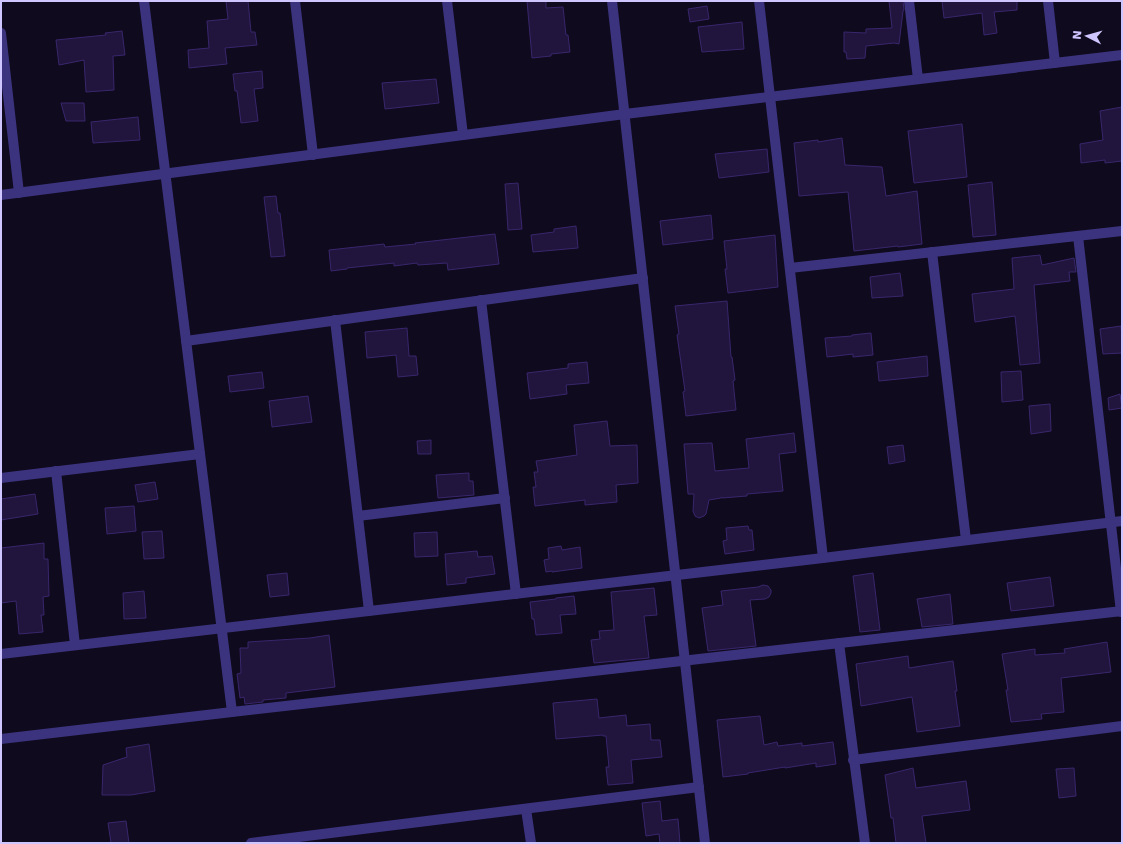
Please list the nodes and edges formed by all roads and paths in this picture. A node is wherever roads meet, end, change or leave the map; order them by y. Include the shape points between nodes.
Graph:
1 (144, 1) edge
2 (295, 1) edge
3 (448, 1) edge
4 (612, 1) edge
5 (759, 1) edge
6 (909, 1) edge
7 (1048, 1) edge
8 (1, 33) edge
9 (1122, 55) edge
10 (1055, 63) junction
11 (918, 79) junction
12 (770, 97) junction
13 (625, 114) junction
14 (463, 135) junction
15 (313, 155) junction
16 (166, 174) junction
17 (19, 193) junction
18 (1, 195) edge
19 (1122, 231) edge
20 (1078, 236) junction
21 (932, 252) junction
22 (790, 268) junction
23 (643, 278) junction
24 (481, 300) junction
25 (335, 320) junction
26 (186, 341) junction
27 (200, 454) junction
28 (56, 472) junction
29 (1, 478) edge
30 (505, 498) junction
31 (358, 516) junction
32 (1122, 521) edge
33 (1111, 522) junction
34 (966, 540) junction
35 (823, 558) junction
36 (676, 575) junction
37 (516, 594) junction
38 (369, 611) junction
39 (1121, 612) edge
40 (222, 628) junction
41 (838, 643) junction
42 (74, 645) junction
43 (1, 654) edge
44 (685, 661) junction
45 (232, 712) junction
46 (1122, 726) edge
47 (1, 739) edge
48 (853, 760) junction
49 (699, 787) junction
50 (526, 809) junction
51 (251, 843) edge
52 (531, 843) edge
53 (705, 843) edge
54 (865, 843) edge

1 - 16 street
2 - 15 street
3 - 14 street
4 - 13 street
5 - 12 street
6 - 11 street
7 - 10 street
8 - 17 street
9 - 10 street
10 - 11 street
11 - 12 street
12 - 13 street
12 - 22 street
13 - 14 street
13 - 23 street
14 - 15 street
15 - 16 street
16 - 17 street
16 - 26 street
17 - 18 street
19 - 20 street
20 - 21 street
20 - 33 street
21 - 22 street
21 - 34 street
22 - 35 street
23 - 24 street
23 - 36 street
24 - 25 street
24 - 30 street
25 - 26 street
25 - 31 street
26 - 27 street
27 - 28 street
27 - 40 street
28 - 29 street
28 - 42 street
30 - 31 street
30 - 37 street
31 - 38 street
32 - 33 street
33 - 34 street
33 - 39 street
34 - 35 street
35 - 36 street
36 - 37 street
36 - 44 street
37 - 38 street
38 - 40 street
39 - 41 street
40 - 42 street
40 - 45 street
41 - 44 street
41 - 48 street
42 - 43 street
44 - 45 street
44 - 49 street
45 - 47 street
46 - 48 street
48 - 54 street
49 - 50 street
49 - 53 street
50 - 51 street
50 - 52 street

